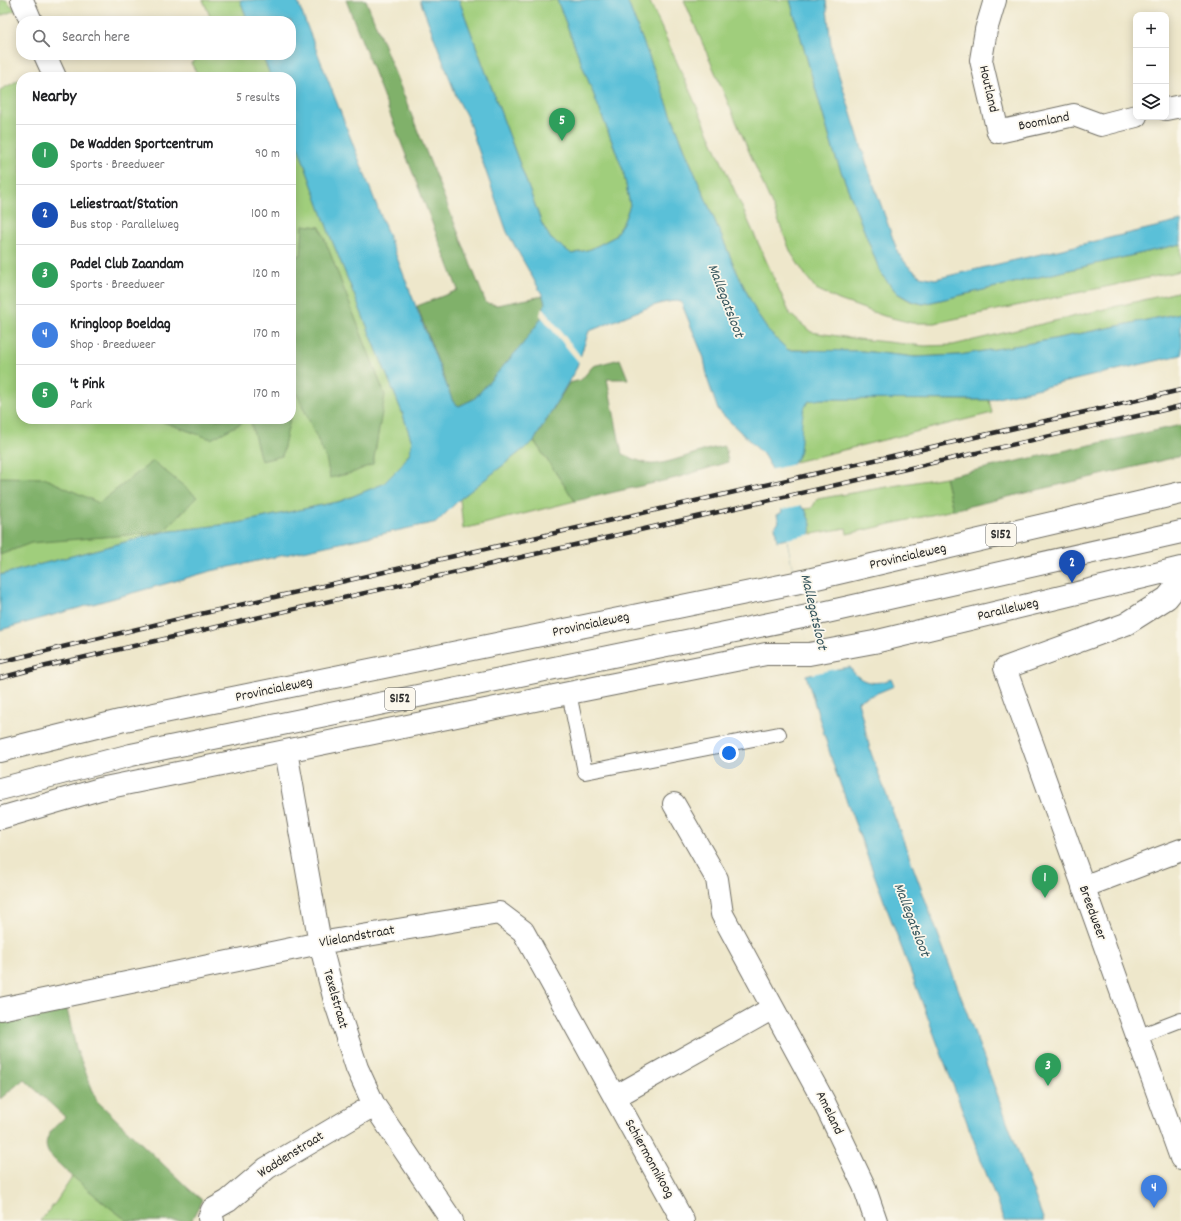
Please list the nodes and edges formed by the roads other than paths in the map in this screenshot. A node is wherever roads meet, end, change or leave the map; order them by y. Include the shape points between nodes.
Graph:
1 (22, 0) edge
2 (995, 0) edge
3 (29, 16) edge
4 (47, 60) edge
5 (53, 72) edge
6 (1181, 106) edge
7 (1169, 108) edge
8 (1133, 117) edge
9 (998, 132) joint
10 (1181, 493) edge
11 (1181, 532) edge
12 (1181, 568) edge
13 (1181, 581) edge
14 (569, 693) junction
15 (779, 734) dead end
16 (0, 751) edge
17 (286, 751) junction
18 (0, 789) edge
19 (674, 804) dead end
20 (0, 818) edge
21 (1181, 850) edge
22 (1083, 887) junction
23 (320, 943) junction
24 (773, 1008) junction
25 (0, 1009) edge
26 (1181, 1020) edge
27 (1137, 1037) junction
28 (615, 1097) junction
29 (374, 1105) junction
30 (1181, 1158) edge
31 (212, 1216) edge
32 (452, 1221) edge
33 (683, 1221) edge
34 (876, 1221) edge

1 - 3 street
2 - 9 street, Houtland via 981,60
4 - 5 street
6 - 7 street
8 - 9 street, Boomland via 1101,125 1074,115
10 - 16 street, Provincialeweg / S152 via 821,578 120,721
11 - 18 street, S152 via 827,612 131,755
12 - 14 street, Parallelweg via 835,650 809,654 766,654
13 - 22 street, Breedweer via 1167,598 1126,624 1005,668
14 - 15 lane via 585,772
14 - 17 street
17 - 20 street via 100,789
17 - 23 street, Texelstraat
19 - 24 street, Ameland via 717,879 722,914
21 - 22 street
22 - 27 street, Breedweer
23 - 25 street, Vlielandstraat
23 - 28 street, Vlielandstraat via 499,912 523,931
23 - 29 street, Texelstraat via 357,1068
24 - 28 street
24 - 34 street, Ameland via 824,1102 864,1186
26 - 27 lane
27 - 30 street, Breedweer
28 - 33 street, Schiermonnikoog
29 - 31 street, Waddenstraat via 267,1168
29 - 32 street, Texelstraat

